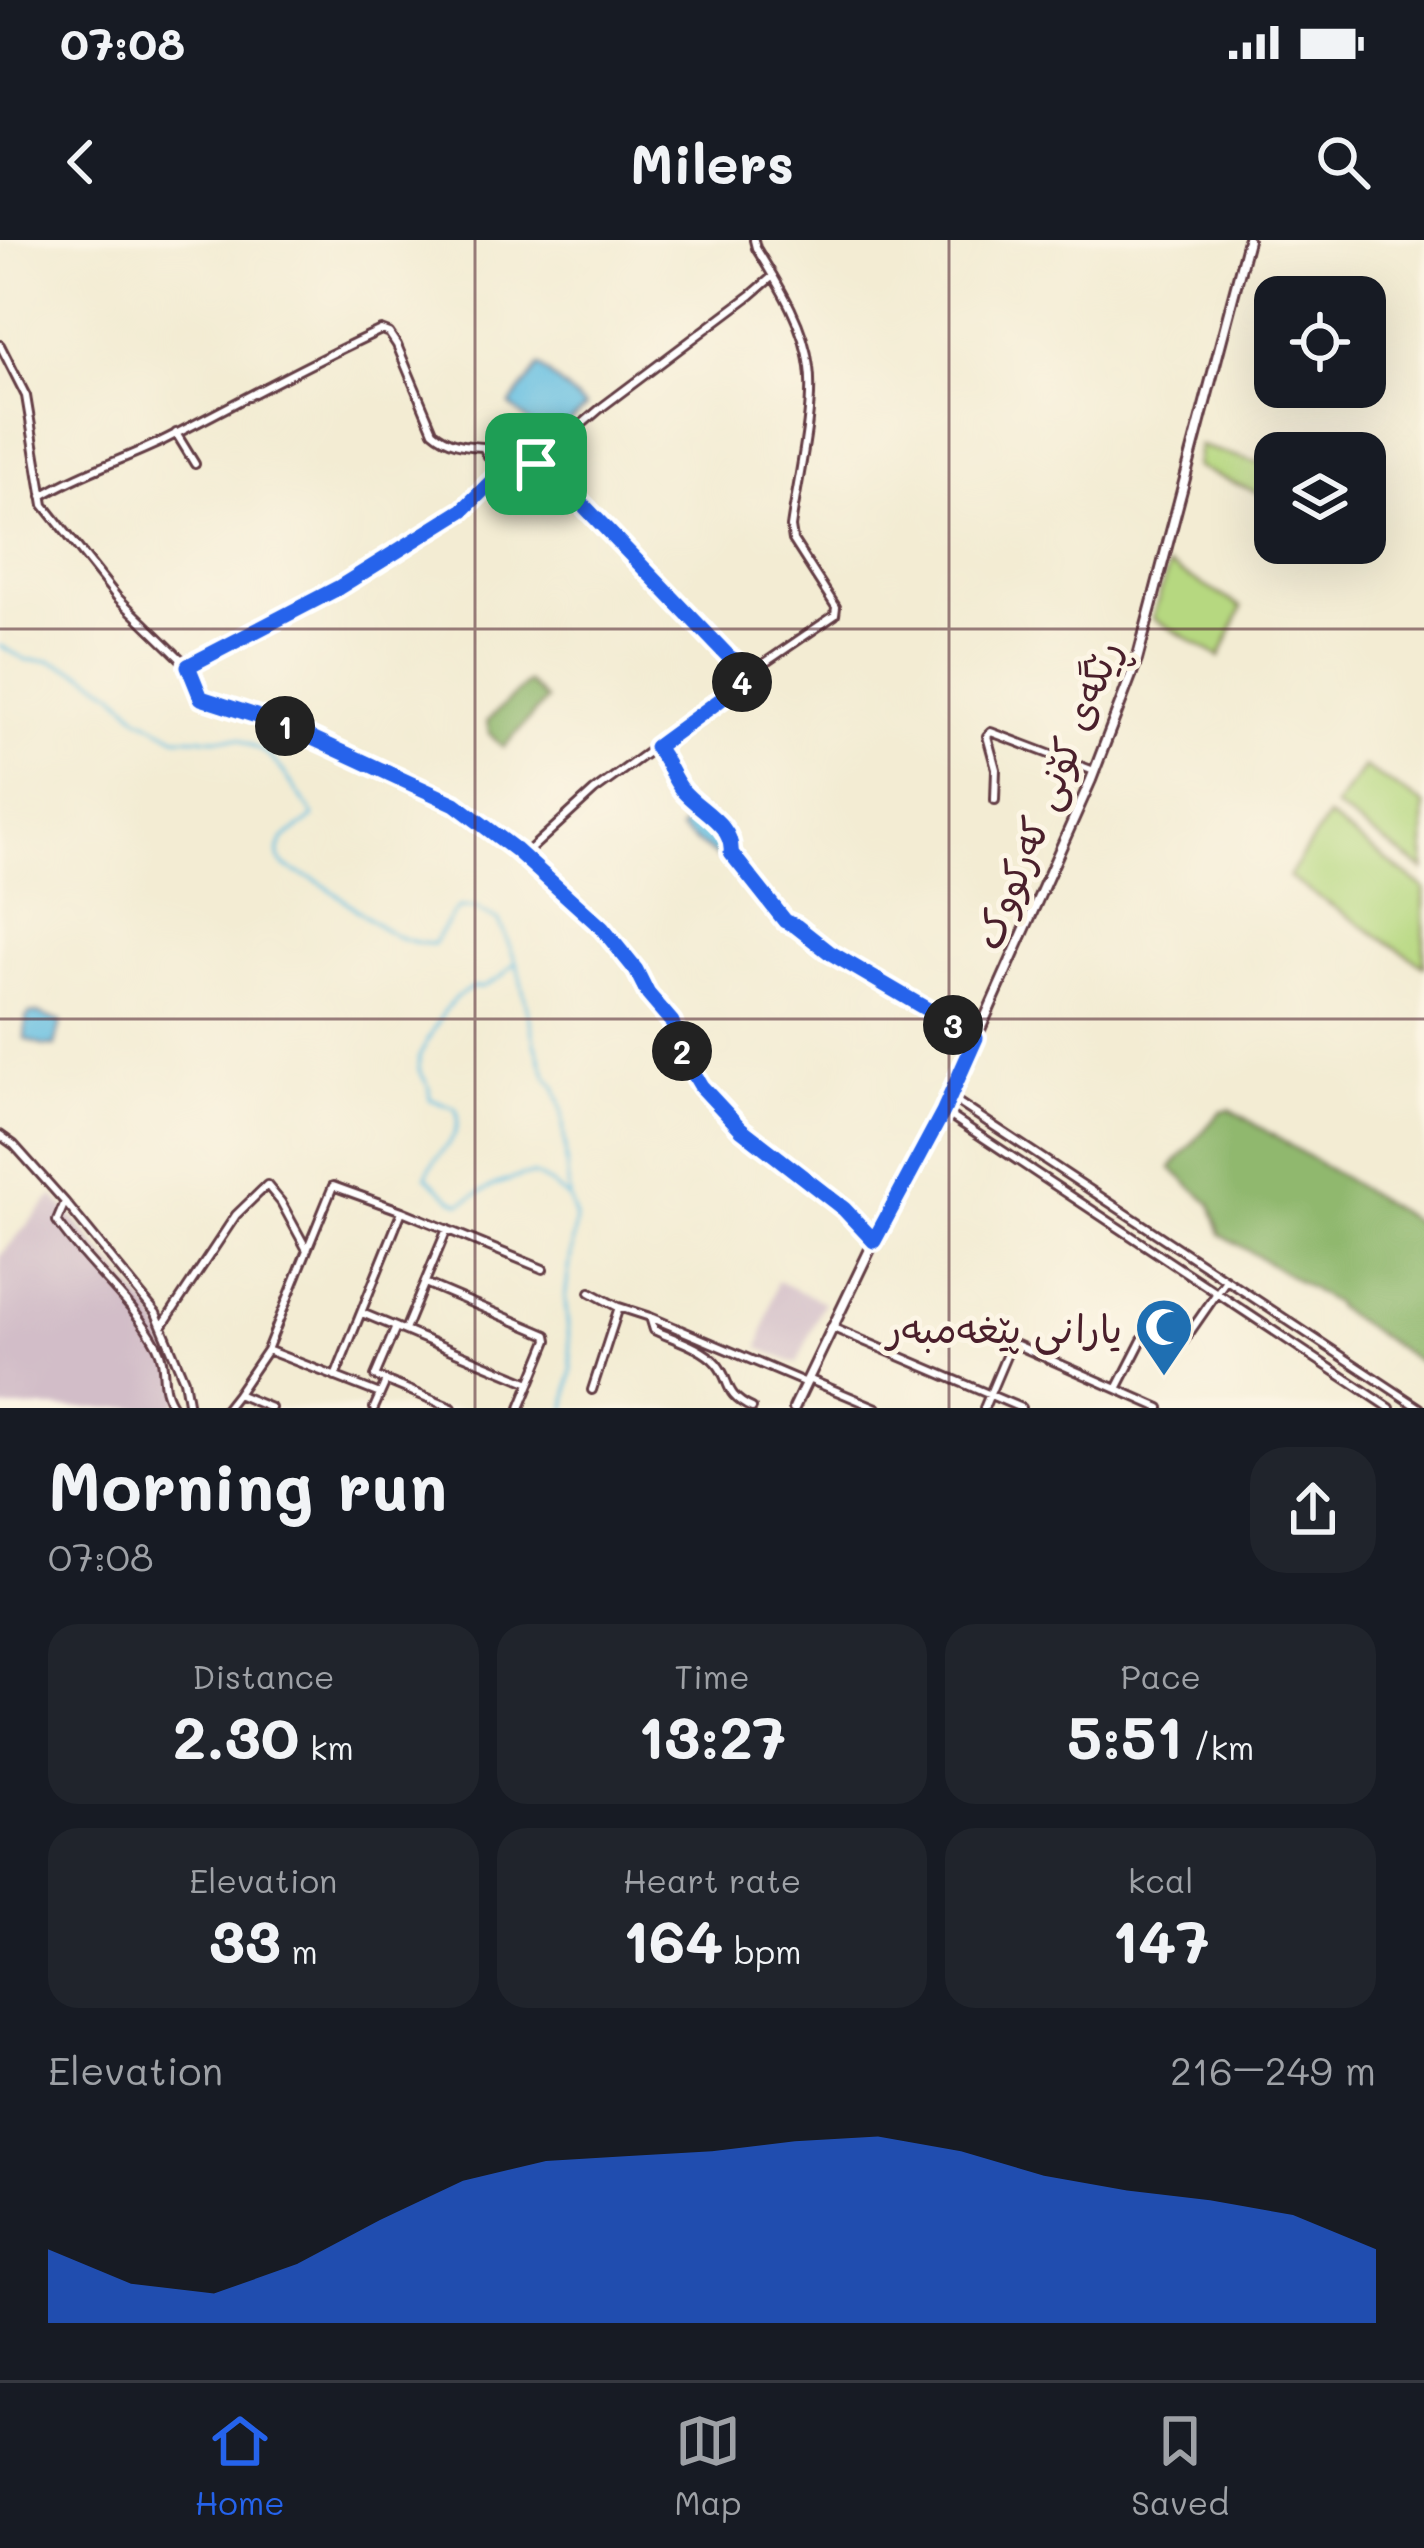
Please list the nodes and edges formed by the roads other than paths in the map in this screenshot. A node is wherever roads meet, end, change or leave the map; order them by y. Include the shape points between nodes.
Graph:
1 (754, 240) edge
2 (1248, 240) edge
3 (772, 276) junction
4 (0, 344) edge
5 (176, 434) junction
6 (195, 464) dead end
7 (536, 464) junction
8 (495, 478) junction
9 (42, 496) junction
10 (188, 666) junction
11 (753, 671) junction
12 (656, 747) junction
13 (1094, 770) junction
14 (995, 800) dead end
15 (523, 856) junction
16 (976, 1038) junction
17 (950, 1097) junction
18 (943, 1112) junction
19 (0, 1135) edge
20 (65, 1202) junction
21 (402, 1211) junction
22 (447, 1229) junction
23 (874, 1241) junction
24 (307, 1250) junction
25 (544, 1269) dead end
26 (1226, 1280) junction
27 (425, 1283) junction
28 (590, 1292) dead end
29 (1217, 1293) junction
30 (619, 1307) junction
31 (362, 1312) junction
32 (650, 1317) junction
33 (163, 1325) junction
34 (831, 1327) junction
35 (400, 1329) junction
36 (267, 1350) junction
37 (335, 1377) junction
38 (807, 1380) junction
39 (386, 1381) junction
40 (530, 1383) junction
41 (1117, 1389) junction
42 (592, 1390) dead end
43 (380, 1394) junction
44 (238, 1395) junction
45 (990, 1395) junction
46 (430, 1404) edge
47 (864, 1406) edge
48 (174, 1408) edge
49 (189, 1408) edge
50 (230, 1408) edge
51 (271, 1408) edge
52 (374, 1408) edge
53 (452, 1408) edge
54 (520, 1408) edge
55 (752, 1408) edge
56 (794, 1408) edge
57 (877, 1408) edge
58 (984, 1408) edge
59 (1021, 1408) edge
60 (1160, 1408) edge
61 (1390, 1408) edge
62 (1420, 1408) edge

1 - 3 street
2 - 13 street, ڕێگەی کۆنی کەرکووک via 1137,660
3 - 7 street
3 - 11 street via 810,372 793,540 836,607 835,616
4 - 9 street via 26,396
5 - 6 street
5 - 8 street via 381,330 398,345 433,431 483,447
5 - 9 street
7 - 8 street
7 - 11 street via 729,657
8 - 10 street via 463,510 338,588
9 - 10 street via 117,596
10 - 15 street via 201,698 284,725 455,804
11 - 12 street
12 - 15 street
12 - 16 street via 785,921
13 - 14 street via 991,732
13 - 16 street, ڕێگەی کۆنی کەرکووک
15 - 23 street via 636,970 701,1086
16 - 17 street, ڕێگەی کۆنی کەرکووک
17 - 18 street, ڕێگەی کۆنی کەرکووک
17 - 26 street
18 - 23 street, ڕێگەی کۆنی کەرکووک
18 - 29 street
19 - 20 street
20 - 33 street
20 - 48 street via 57,1221 158,1347 162,1388
21 - 22 street
21 - 24 street via 332,1186
21 - 31 street
22 - 25 street
22 - 27 street
23 - 34 street, ڕێگەی کۆنی کەرکووک
24 - 33 street via 267,1185 236,1215
24 - 36 street
26 - 29 street
26 - 62 street
27 - 35 street
27 - 40 street via 544,1332
28 - 30 street
29 - 41 street via 1183,1342 1142,1340
29 - 61 street
30 - 32 street
30 - 42 street
31 - 35 street
31 - 37 street
32 - 38 street
32 - 55 street via 654,1330 706,1354 728,1390
33 - 49 street
34 - 38 street, ڕێگەی کۆنی کەرکووک
34 - 45 street
35 - 39 street via 375,1376
35 - 40 street
36 - 37 street
36 - 44 street
37 - 43 street
38 - 47 street
38 - 56 street, ڕێگەی کۆنی کەرکووک
39 - 43 street
39 - 46 street
40 - 54 street
41 - 45 street via 1017,1346
41 - 60 street
43 - 52 street
44 - 50 street
44 - 51 street
45 - 58 street
45 - 59 street
46 - 53 street
47 - 57 street

